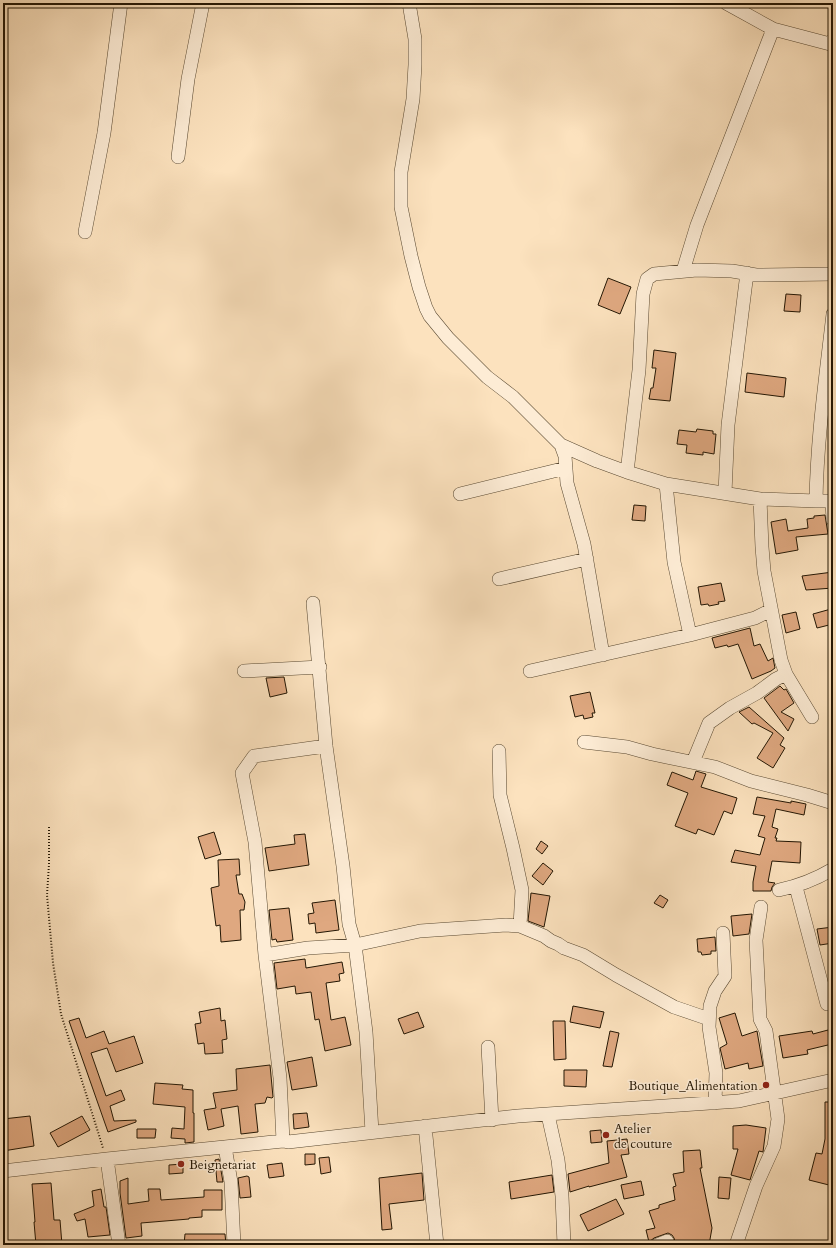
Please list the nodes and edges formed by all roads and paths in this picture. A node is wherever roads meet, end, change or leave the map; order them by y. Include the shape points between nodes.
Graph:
1 (122, 3) edge
2 (203, 3) edge
3 (409, 3) edge
4 (726, 3) edge
5 (773, 28) junction
6 (833, 40) edge
7 (178, 157) dead end
8 (85, 232) dead end
9 (683, 271) junction
10 (747, 273) junction
11 (833, 274) edge
12 (833, 314) edge
13 (562, 445) junction
14 (566, 468) junction
15 (627, 472) junction
16 (666, 484) junction
17 (725, 493) junction
18 (460, 494) dead end
19 (760, 499) junction
20 (816, 501) junction
21 (833, 501) edge
22 (833, 520) edge
23 (587, 559) junction
24 (499, 579) dead end
25 (313, 603) dead end
26 (771, 610) junction
27 (690, 635) junction
28 (603, 655) junction
29 (320, 667) junction
30 (244, 671) dead end
31 (530, 671) dead end
32 (786, 674) junction
33 (812, 717) dead end
34 (584, 742) dead end
35 (326, 746) junction
36 (499, 751) dead end
37 (693, 762) junction
38 (833, 803) edge
39 (49, 827) dead end
40 (833, 869) edge
41 (796, 887) junction
42 (779, 890) dead end
43 (761, 907) dead end
44 (520, 926) junction
45 (723, 933) dead end
46 (355, 945) junction
47 (265, 954) junction
48 (827, 1004) dead end
49 (709, 1019) junction
50 (488, 1047) dead end
51 (833, 1080) edge
52 (776, 1093) junction
53 (715, 1103) junction
54 (548, 1114) junction
55 (492, 1120) junction
56 (425, 1126) junction
57 (372, 1132) junction
58 (283, 1141) junction
59 (225, 1147) junction
60 (107, 1159) junction
61 (3, 1171) edge
62 (119, 1245) edge
63 (234, 1245) edge
64 (437, 1245) edge
65 (564, 1245) edge
66 (736, 1245) edge

1 - 8 street via 104,134
2 - 7 street via 188,79
3 - 13 street via 415,39 415,65 413,99 401,172 401,207 421,294 430,316 448,338
4 - 5 street
5 - 6 street via 830,44
5 - 9 street via 697,225
9 - 10 street
9 - 15 street via 654,274 645,284 640,323 639,370
10 - 11 street
10 - 17 street via 728,425
12 - 20 street via 818,437
13 - 14 street
13 - 15 street
14 - 18 street
14 - 23 street via 567,483
15 - 16 street
16 - 17 street
16 - 27 street via 674,562
17 - 19 street
19 - 20 street
19 - 26 street via 764,571
20 - 21 street
21 - 22 street
23 - 24 street
23 - 28 street
25 - 29 street
26 - 27 street via 755,618
26 - 32 street
27 - 28 street
28 - 31 street
29 - 30 street
29 - 35 street
32 - 33 street
32 - 37 street via 709,723
34 - 37 street via 627,747
35 - 46 street via 349,924
35 - 47 street via 254,756 242,773 255,842
36 - 44 street via 500,795 522,890
37 - 38 street
39 - 60 path via 50,864 47,895 61,1014
40 - 41 street
41 - 42 street
41 - 48 street
43 - 52 street via 756,940 760,1019 766,1031
44 - 46 street via 420,931
44 - 49 street via 583,955 674,1008
45 - 49 street via 725,976 715,990
46 - 47 street
46 - 57 street via 366,1032
47 - 58 street via 280,1078
49 - 53 street via 716,1074
50 - 55 street
51 - 52 street
52 - 53 street
52 - 66 street via 778,1120 774,1146 756,1186
53 - 54 street
54 - 55 street
54 - 65 street via 558,1160
55 - 56 street
56 - 57 street
56 - 64 street
57 - 58 street
58 - 59 street
59 - 60 street
59 - 63 street via 232,1182
60 - 61 street
60 - 62 street

